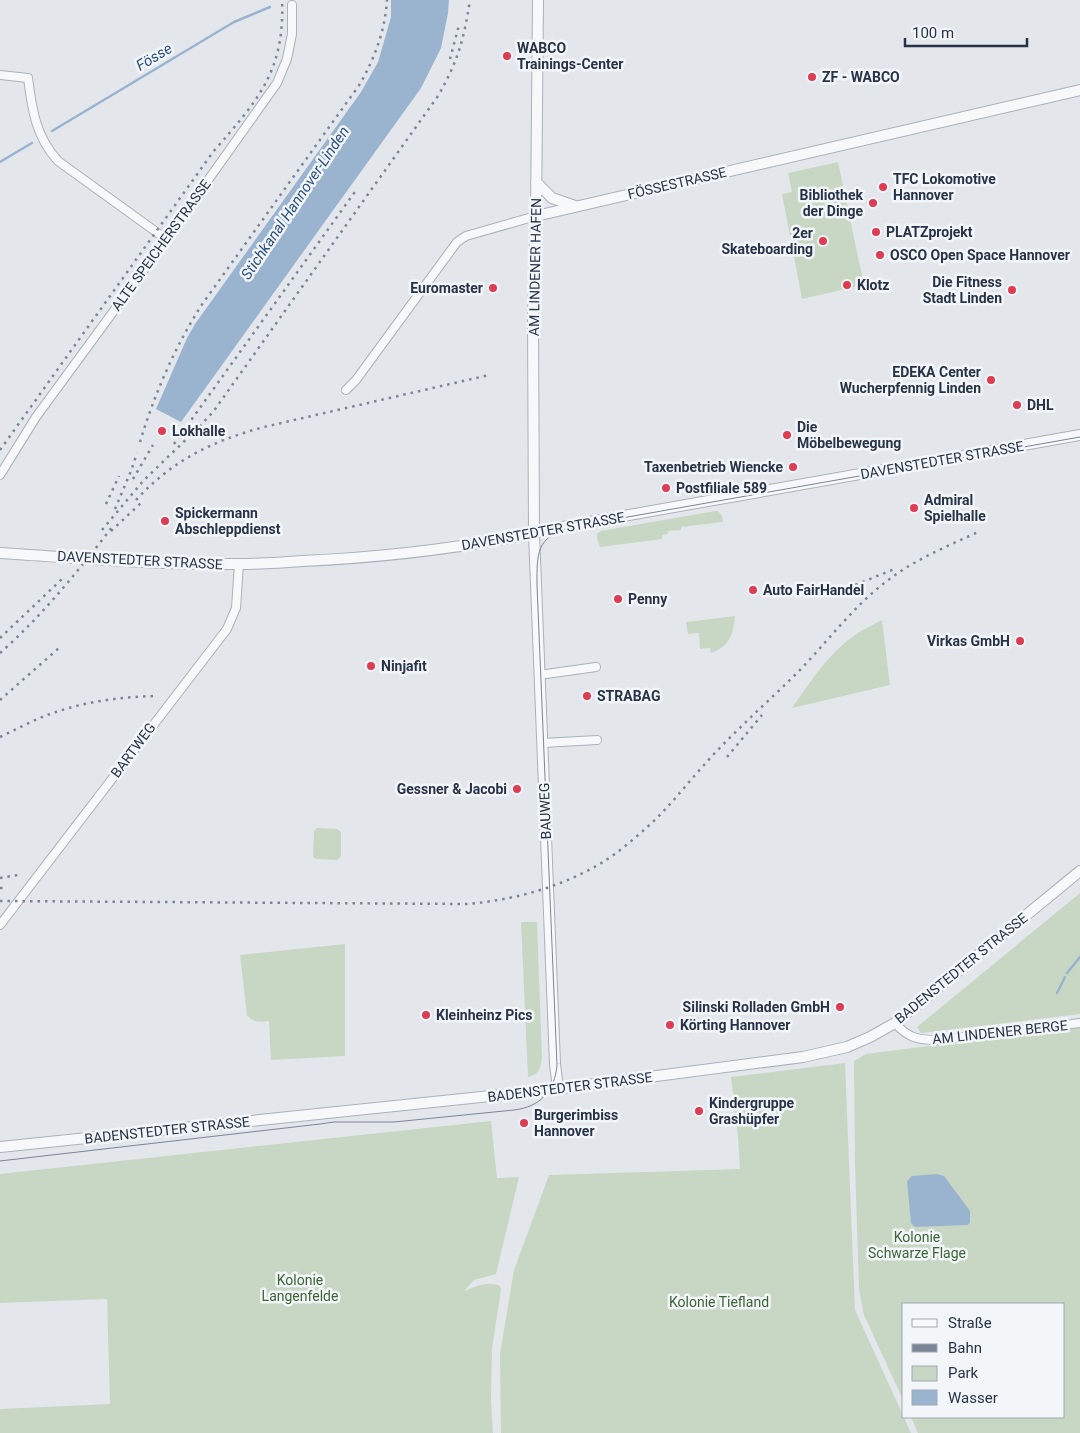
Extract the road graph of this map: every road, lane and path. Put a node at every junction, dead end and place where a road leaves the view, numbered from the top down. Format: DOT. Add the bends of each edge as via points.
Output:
graph roads {
  1 [pos="538,0"];
  2 [pos="292,5"];
  3 [pos="0,75"];
  4 [pos="1080,90"];
  5 [pos="536,182"];
  6 [pos="576,207"];
  7 [pos="536,216"];
  8 [pos="166,239"];
  9 [pos="346,390"];
  10 [pos="1080,435"];
  11 [pos="0,475"];
  12 [pos="534,534"];
  13 [pos="0,553"];
  14 [pos="240,564"];
  15 [pos="596,667"];
  16 [pos="539,675"];
  17 [pos="597,740"];
  18 [pos="543,743"];
  19 [pos="1080,871"];
  20 [pos="0,925"];
  21 [pos="1080,1022"];
  22 [pos="895,1023"];
  23 [pos="558,1089"];
  24 [pos="0,1147"];
  1 -- 5 [label="street, AM LINDENER HAFEN"];
  2 -- 8 [label="street, ALTE SPEICHERSTRASSE" via="292,34 287,59 277,83"];
  3 -- 8 [label="street" via="28,78 38,132 58,161"];
  4 -- 6 [label="street, FÖSSESTRASSE"];
  5 -- 6 [label="street" via="552,198"];
  5 -- 7 [label="street, AM LINDENER HAFEN"];
  6 -- 7 [label="street, FÖSSESTRASSE"];
  7 -- 9 [label="street, FÖSSESTRASSE" via="466,236 457,242"];
  7 -- 12 [label="street, AM LINDENER HAFEN"];
  8 -- 11 [label="street, ALTE SPEICHERSTRASSE" via="36,417"];
  10 -- 12 [label="street, DAVENSTEDTER STRASSE"];
  12 -- 14 [label="street, DAVENSTEDTER STRASSE" via="375,556"];
  12 -- 16 [label="street, BAUWEG"];
  13 -- 14 [label="street, DAVENSTEDTER STRASSE" via="140,563"];
  14 -- 20 [label="street, BARTWEG" via="236,608 226,629"];
  15 -- 16 [label="street"];
  16 -- 18 [label="street, BAUWEG"];
  17 -- 18 [label="street"];
  18 -- 23 [label="street, BAUWEG"];
  19 -- 22 [label="street, BADENSTEDTER STRASSE"];
  21 -- 22 [label="street, AM LINDENER BERGE" via="938,1040 922,1040 908,1035"];
  22 -- 23 [label="street, BADENSTEDTER STRASSE" via="846,1047 803,1057"];
  23 -- 24 [label="street, BADENSTEDTER STRASSE"];
}
